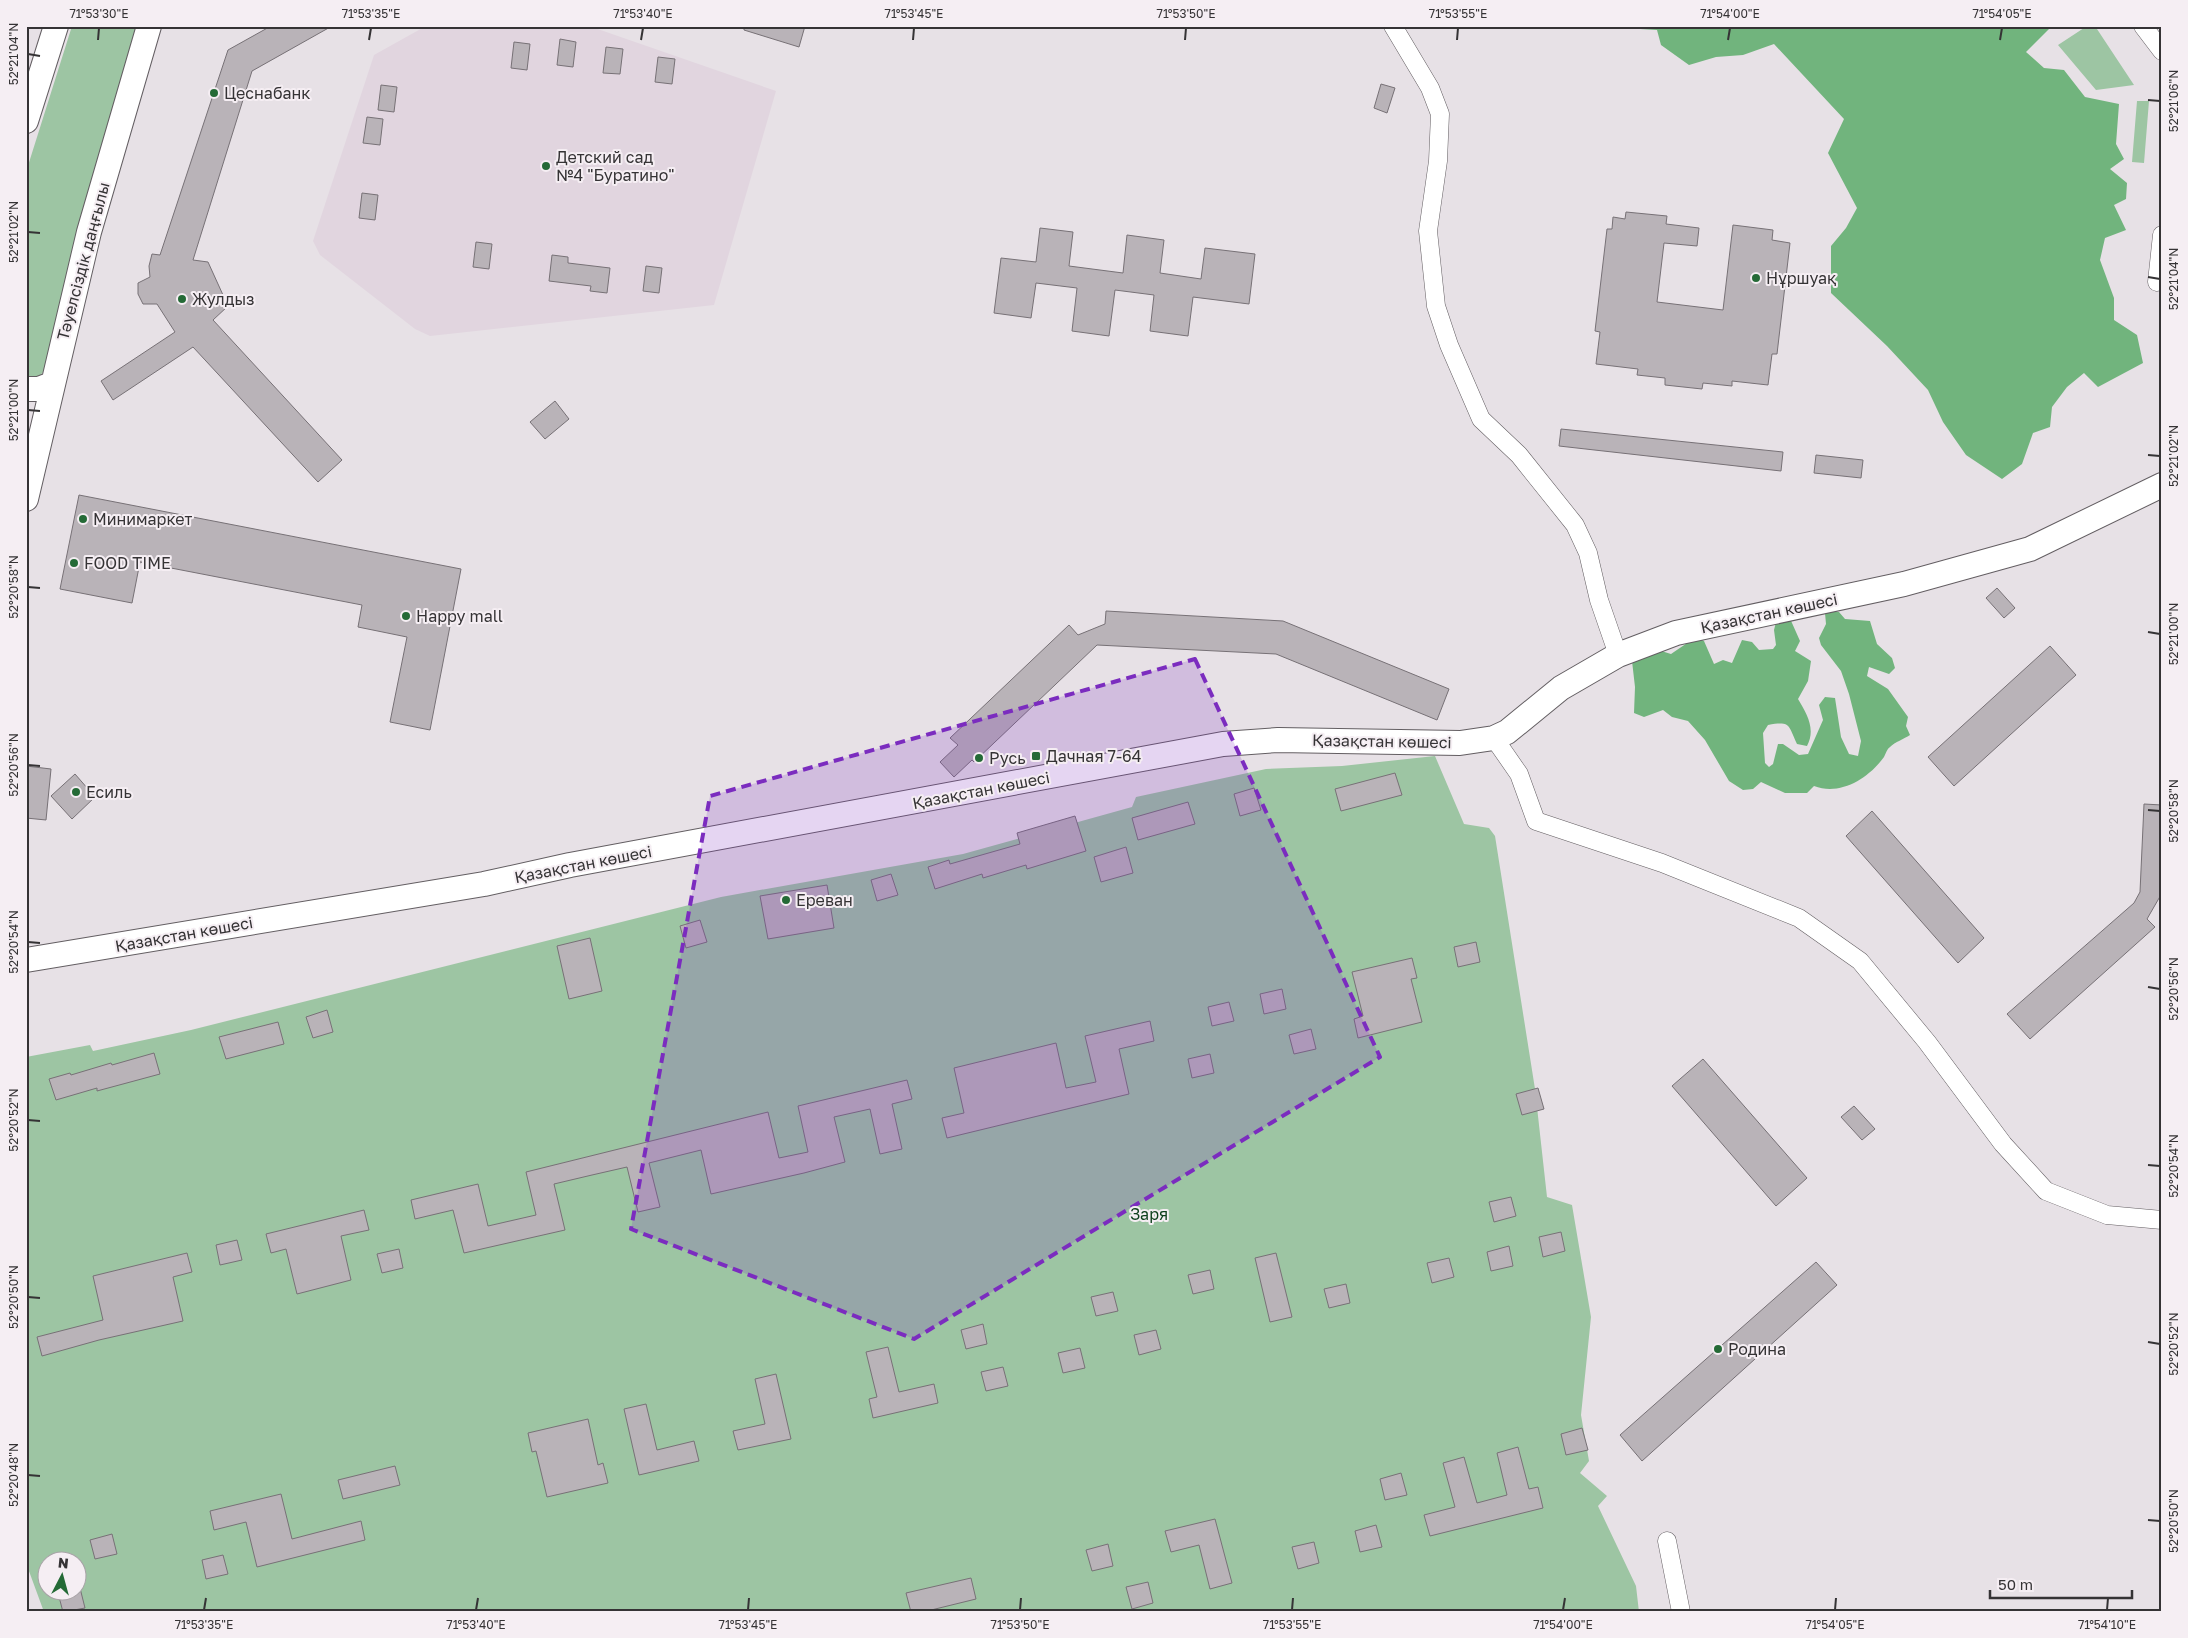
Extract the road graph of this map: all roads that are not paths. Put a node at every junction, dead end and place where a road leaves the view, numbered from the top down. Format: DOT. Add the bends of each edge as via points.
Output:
graph roads {
  1 [pos="56,26"];
  2 [pos="149,26"];
  3 [pos="1393,26"];
  4 [pos="2143,26"];
  5 [pos="2162,51"];
  6 [pos="26,120"];
  7 [pos="2162,235"];
  8 [pos="2157,282"];
  9 [pos="52,384"];
  10 [pos="26,389"];
  11 [pos="2162,486"];
  12 [pos="26,499"];
  13 [pos="1618,655"];
  14 [pos="1494,738"];
  15 [pos="26,960"];
  16 [pos="2162,1220"];
  17 [pos="1666,1541"];
  18 [pos="1681,1612"];
  1 -- 6 [label="street"];
  2 -- 9 [label="street, Тәуелсіздік даңғылы" via="89,232"];
  3 -- 13 [label="street" via="1430,88 1440,114 1438,161 1428,232 1436,306 1449,345 1481,419 1519,455 1575,525 1588,553 1599,600"];
  4 -- 5 [label="street"];
  7 -- 8 [label="street"];
  9 -- 10 [label="street"];
  9 -- 12 [label="street, Тәуелсіздік даңғылы"];
  11 -- 13 [label="street, Қазақстан көшесі" via="2030,549 1904,584 1676,633"];
  13 -- 14 [label="street, Қазақстан көшесі" via="1561,688"];
  14 -- 15 [label="street, Қазақстан көшесі" via="1460,743 1278,740 1223,744 570,865 484,884"];
  14 -- 16 [label="street" via="1519,774 1536,821 1662,863 1799,918 1860,961 1927,1042 2003,1144 2046,1191 2107,1215"];
  17 -- 18 [label="street"];
}
